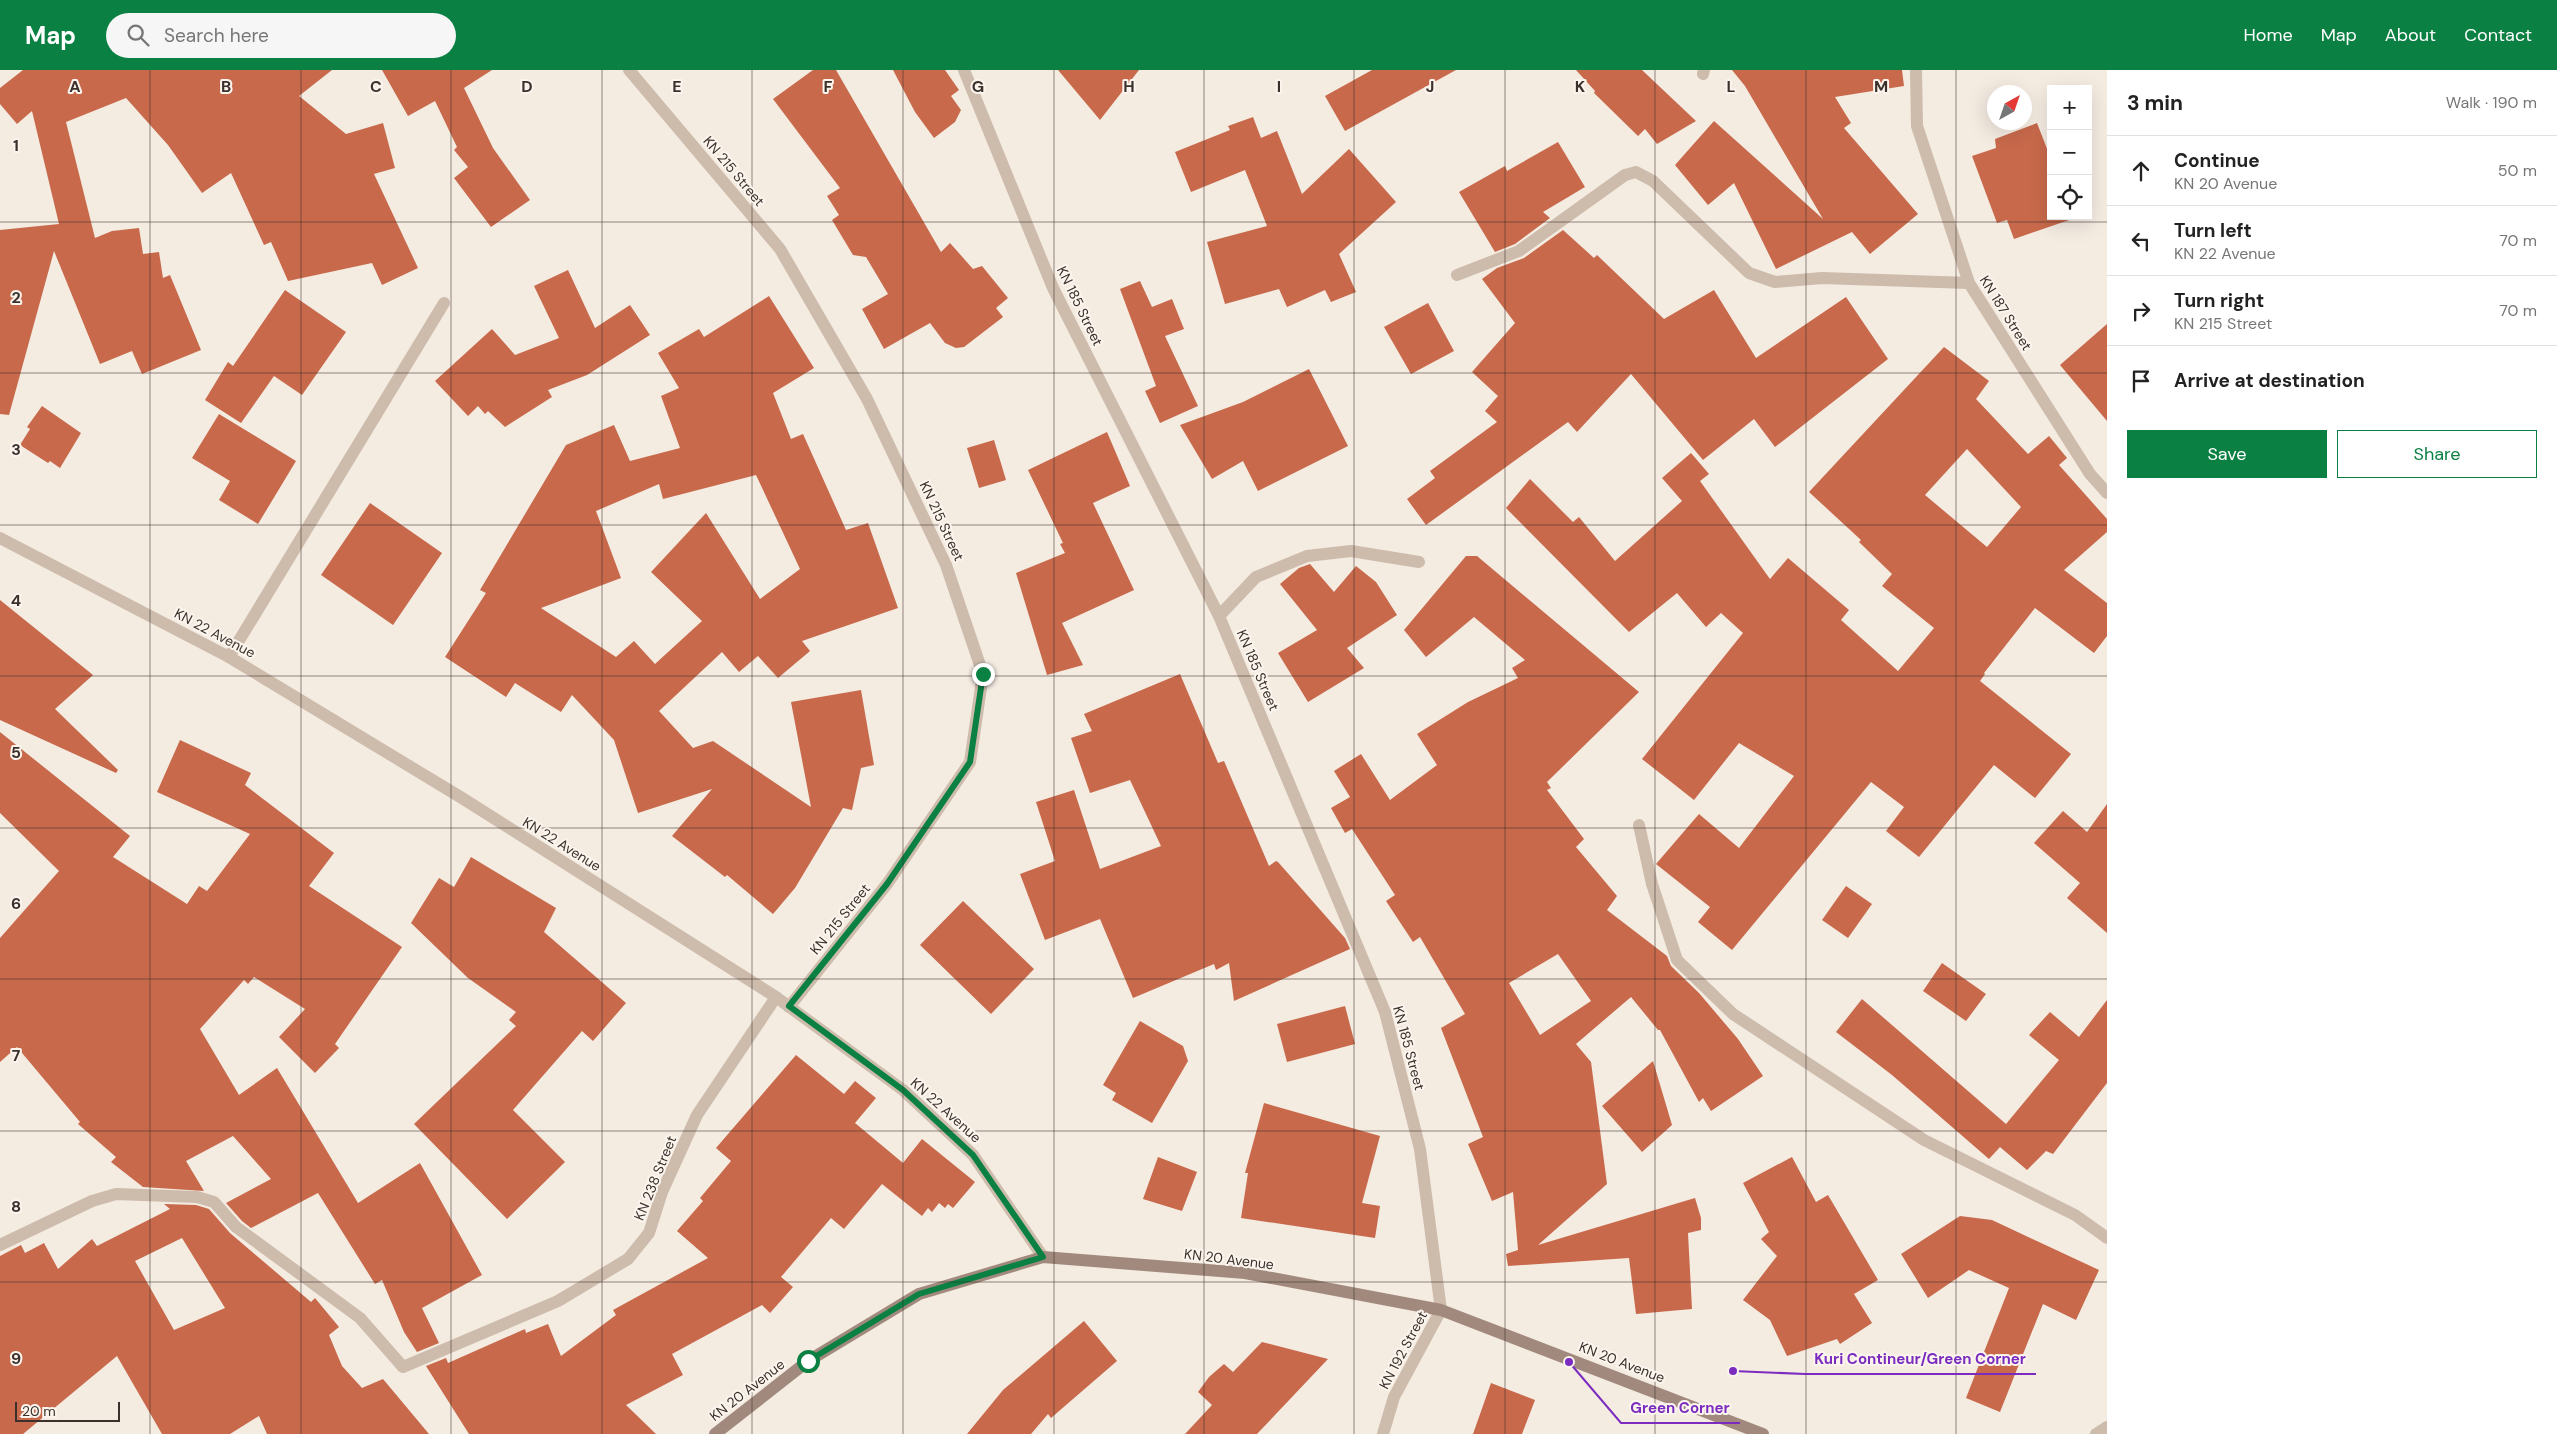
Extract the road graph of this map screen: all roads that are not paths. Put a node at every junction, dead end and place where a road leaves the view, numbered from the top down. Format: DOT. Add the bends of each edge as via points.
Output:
graph roads {
  1 [pos="629,70"];
  2 [pos="964,70"];
  3 [pos="1916,70"];
  4 [pos="1457,274"];
  5 [pos="1969,283"];
  6 [pos="444,302"];
  7 [pos="2107,493"];
  8 [pos="0,538"];
  9 [pos="1419,562"];
  10 [pos="1220,616"];
  11 [pos="229,657"];
  12 [pos="1639,825"];
  13 [pos="776,997"];
  14 [pos="789,1006"];
  15 [pos="2107,1238"];
  16 [pos="0,1245"];
  17 [pos="1043,1257"];
  18 [pos="1441,1310"];
  19 [pos="2107,1427"];
  20 [pos="714,1434"];
  21 [pos="1383,1434"];
  22 [pos="1763,1434"];
  23 [pos="2096,1434"];
  1 -- 14 [label="street, KN 215 Street" via="780,249 867,399 942,556 983,674 970,762 887,884"];
  2 -- 10 [label="street, KN 185 Street" via="1053,288"];
  3 -- 5 [label="street, KN 187 Street" via="1917,126"];
  4 -- 5 [label="street" via="1519,251 1625,175 1636,172 1653,181 1749,273 1775,282 1822,278"];
  5 -- 7 [label="street, KN 187 Street" via="2090,474"];
  6 -- 11 [label="street"];
  8 -- 11 [label="street, KN 22 Avenue"];
  9 -- 10 [label="street" via="1351,550 1307,556 1256,577"];
  10 -- 18 [label="street, KN 185 Street" via="1385,1012 1420,1149"];
  11 -- 13 [label="street, KN 22 Avenue" via="462,798"];
  12 -- 15 [label="street" via="1652,884 1677,960 1733,1014 1924,1140 2075,1215"];
  13 -- 14 [label="street, KN 22 Avenue"];
  13 -- 16 [label="street, KN 238 Street" via="697,1115 662,1192 649,1233 628,1259 558,1301 403,1366 360,1318 236,1227 214,1202 197,1198 116,1194 92,1201"];
  14 -- 17 [label="street, KN 22 Avenue" via="903,1090 973,1155"];
  17 -- 18 [label="main road, KN 20 Avenue" via="1245,1273"];
  17 -- 20 [label="main road, KN 20 Avenue" via="919,1294 808,1361"];
  18 -- 21 [label="street, KN 192 Street" via="1394,1397"];
  18 -- 22 [label="main road, KN 20 Avenue"];
  19 -- 23 [label="street"];
}
